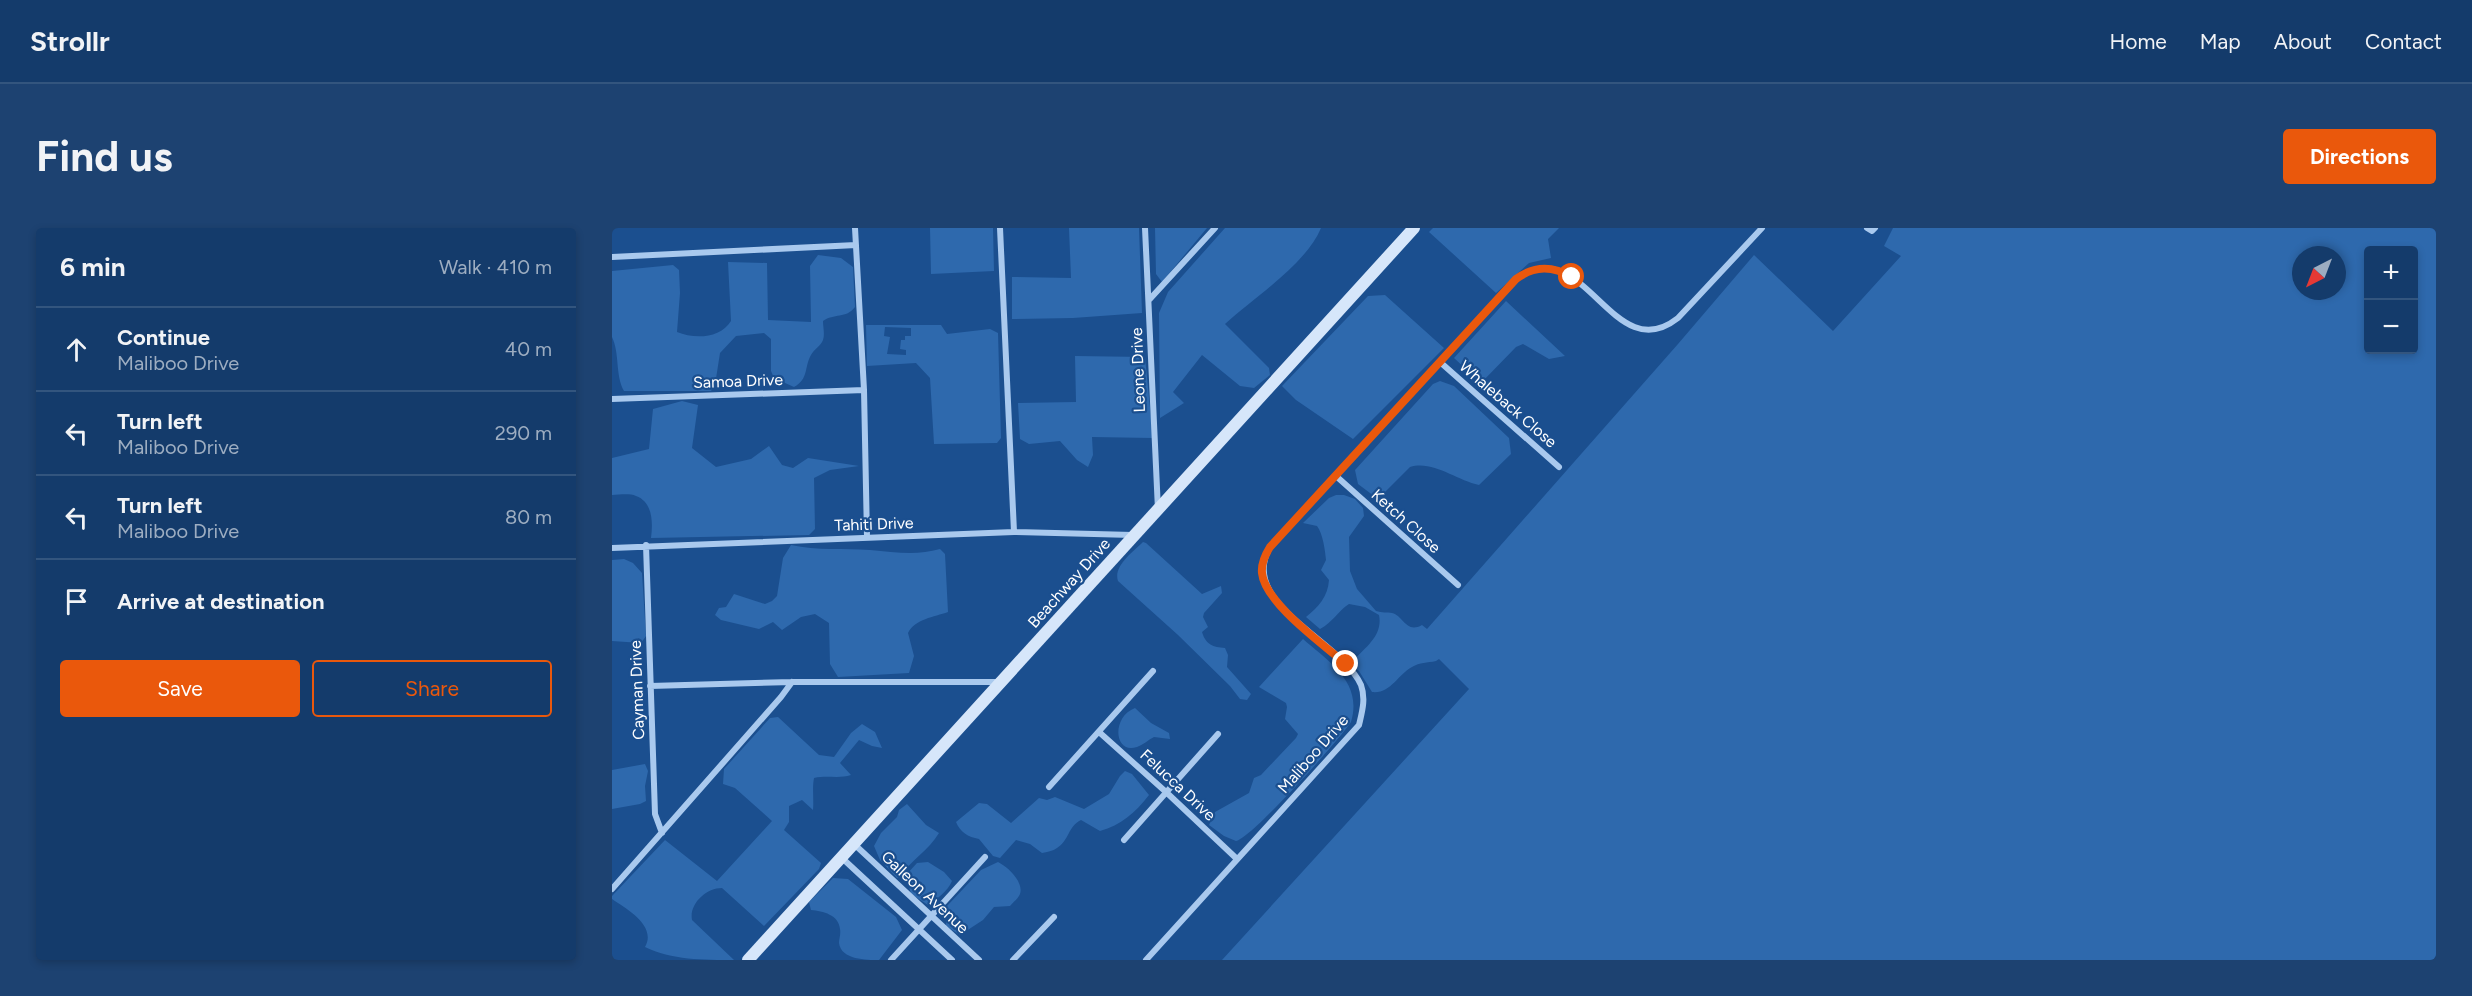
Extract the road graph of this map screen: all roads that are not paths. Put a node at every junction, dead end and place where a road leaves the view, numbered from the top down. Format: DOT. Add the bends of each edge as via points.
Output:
graph roads {
  1 [pos="855,228"];
  2 [pos="1000,228"];
  3 [pos="1145,228"];
  4 [pos="1215,228"];
  5 [pos="1414,228"];
  6 [pos="1762,228"];
  7 [pos="1866,228"];
  8 [pos="1875,228"];
  9 [pos="856,245"];
  10 [pos="612,257"];
  11 [pos="1149,300"];
  12 [pos="1440,362"];
  13 [pos="864,390"];
  14 [pos="612,399"];
  15 [pos="1559,467"];
  16 [pos="1336,476"];
  17 [pos="1158,510"];
  18 [pos="1014,532"];
  19 [pos="1136,535"];
  20 [pos="867,537"];
  21 [pos="646,545"];
  22 [pos="612,548"];
  23 [pos="1458,585"];
  24 [pos="1153,671"];
  25 [pos="792,682"];
  26 [pos="1002,682"];
  27 [pos="650,686"];
  28 [pos="1099,732"];
  29 [pos="1218,735"];
  30 [pos="1048,787"];
  31 [pos="1166,792"];
  32 [pos="662,832"];
  33 [pos="1124,840"];
  34 [pos="854,844"];
  35 [pos="985,857"];
  36 [pos="842,858"];
  37 [pos="1237,859"];
  38 [pos="612,889"];
  39 [pos="931,916"];
  40 [pos="1054,917"];
  41 [pos="919,930"];
  42 [pos="748,960"];
  43 [pos="891,960"];
  44 [pos="952,960"];
  45 [pos="979,960"];
  46 [pos="1013,960"];
  47 [pos="1146,960"];
  1 -- 9 [label="street"];
  2 -- 18 [label="street"];
  3 -- 11 [label="street, Leone Drive"];
  4 -- 11 [label="street"];
  5 -- 17 [label="street, Beachway Drive"];
  6 -- 12 [label="street, Maliboo Drive" via="1665,329 1639,330 1619,319 1567,273 1534,269 1516,279"];
  7 -- 8 [label="street"];
  9 -- 10 [label="street"];
  9 -- 13 [label="street"];
  11 -- 17 [label="street, Leone Drive"];
  12 -- 15 [label="street, Whaleback Close"];
  12 -- 16 [label="street, Maliboo Drive"];
  13 -- 14 [label="street, Samoa Drive"];
  13 -- 20 [label="street"];
  16 -- 23 [label="street, Ketch Close"];
  16 -- 37 [label="street, Maliboo Drive" via="1270,547 1262,572 1265,585 1280,605 1346,664 1361,685 1364,706 1359,725"];
  17 -- 19 [label="street, Beachway Drive"];
  18 -- 19 [label="street, Tahiti Drive"];
  18 -- 20 [label="street, Tahiti Drive"];
  19 -- 26 [label="street, Beachway Drive"];
  20 -- 21 [label="street, Tahiti Drive"];
  21 -- 22 [label="street, Tahiti Drive"];
  21 -- 27 [label="street, Cayman Drive"];
  24 -- 28 [label="street"];
  25 -- 26 [label="street"];
  25 -- 27 [label="street"];
  25 -- 32 [label="street"];
  26 -- 34 [label="street, Beachway Drive"];
  27 -- 32 [label="street, Cayman Drive" via="655,814"];
  28 -- 30 [label="street"];
  28 -- 31 [label="street, Felucca Drive"];
  29 -- 31 [label="street"];
  31 -- 33 [label="street"];
  31 -- 37 [label="street, Felucca Drive"];
  32 -- 38 [label="street"];
  34 -- 36 [label="street, Beachway Drive"];
  34 -- 39 [label="street, Galleon Avenue"];
  35 -- 39 [label="street"];
  36 -- 41 [label="street, Galleon Avenue"];
  36 -- 42 [label="street, Beachway Drive"];
  37 -- 47 [label="street, Maliboo Drive"];
  39 -- 41 [label="street"];
  39 -- 45 [label="street, Galleon Avenue"];
  40 -- 46 [label="street"];
  41 -- 43 [label="street"];
  41 -- 44 [label="street, Galleon Avenue"];
}
